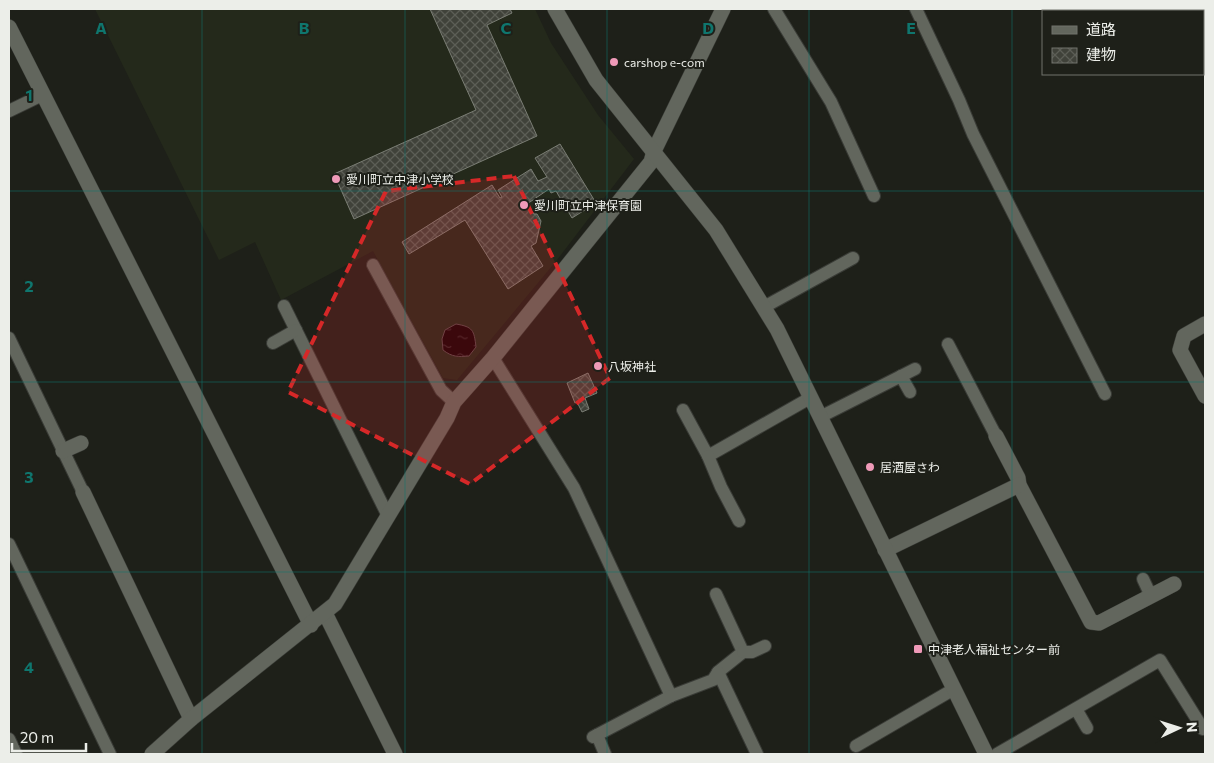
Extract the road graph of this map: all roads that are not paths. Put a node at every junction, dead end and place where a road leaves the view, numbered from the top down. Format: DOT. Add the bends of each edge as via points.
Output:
graph roads {
  1 [pos="555,9"];
  2 [pos="774,9"];
  3 [pos="916,9"];
  4 [pos="718,12"];
  5 [pos="9,26"];
  6 [pos="42,95"];
  7 [pos="9,111"];
  8 [pos="654,151"];
  9 [pos="874,196"];
  10 [pos="852,258"];
  11 [pos="373,266"];
  12 [pos="284,306"];
  13 [pos="764,307"];
  14 [pos="1205,324"];
  15 [pos="296,330"];
  16 [pos="9,338"];
  17 [pos="273,343"];
  18 [pos="948,344"];
  19 [pos="493,358"];
  20 [pos="915,368"];
  21 [pos="901,376"];
  22 [pos="910,392"];
  23 [pos="1105,394"];
  24 [pos="1205,396"];
  25 [pos="810,398"];
  26 [pos="454,402"];
  27 [pos="683,410"];
  28 [pos="820,417"];
  29 [pos="996,436"];
  30 [pos="81,443"];
  31 [pos="63,452"];
  32 [pos="708,456"];
  33 [pos="1019,485"];
  34 [pos="83,492"];
  35 [pos="388,516"];
  36 [pos="739,521"];
  37 [pos="9,544"];
  38 [pos="885,550"];
  39 [pos="1143,579"];
  40 [pos="1174,584"];
  41 [pos="716,594"];
  42 [pos="1151,596"];
  43 [pos="325,613"];
  44 [pos="311,624"];
  45 [pos="765,646"];
  46 [pos="743,652"];
  47 [pos="718,672"];
  48 [pos="954,689"];
  49 [pos="671,696"];
  50 [pos="1076,709"];
  51 [pos="192,719"];
  52 [pos="1087,728"];
  53 [pos="1204,730"];
  54 [pos="9,739"];
  55 [pos="856,746"];
  56 [pos="16,754"];
  57 [pos="110,754"];
  58 [pos="152,754"];
  59 [pos="395,754"];
  60 [pos="606,754"];
  61 [pos="757,754"];
  62 [pos="986,754"];
  63 [pos="997,754"];
  1 -- 8 [label="street" via="596,80"];
  2 -- 9 [label="lane" via="830,102"];
  3 -- 23 [label="lane" via="973,134"];
  4 -- 8 [label="street"];
  5 -- 6 [label="street"];
  6 -- 7 [label="lane"];
  6 -- 44 [label="street"];
  8 -- 13 [label="street" via="716,230"];
  8 -- 19 [label="street" via="651,162"];
  10 -- 13 [label="lane"];
  11 -- 26 [label="lane" via="441,390"];
  12 -- 15 [label="lane"];
  13 -- 25 [label="street"];
  14 -- 24 [label="street" via="1184,336 1180,350"];
  15 -- 17 [label="lane"];
  15 -- 35 [label="lane"];
  16 -- 31 [label="lane"];
  18 -- 29 [label="lane"];
  19 -- 26 [label="street"];
  19 -- 49 [label="lane" via="574,488"];
  20 -- 21 [label="lane"];
  21 -- 22 [label="lane"];
  21 -- 28 [label="lane"];
  25 -- 28 [label="street"];
  25 -- 32 [label="lane"];
  26 -- 35 [label="street"];
  27 -- 32 [label="lane"];
  28 -- 38 [label="street"];
  29 -- 33 [label="street"];
  30 -- 31 [label="street"];
  31 -- 34 [label="lane"];
  32 -- 36 [label="lane"];
  33 -- 38 [label="street"];
  33 -- 42 [label="street" via="1091,622 1100,623"];
  34 -- 51 [label="street"];
  35 -- 43 [label="street" via="335,604"];
  37 -- 57 [label="lane"];
  38 -- 48 [label="street"];
  39 -- 42 [label="lane"];
  40 -- 42 [label="street"];
  41 -- 46 [label="lane"];
  43 -- 44 [label="street"];
  43 -- 59 [label="street"];
  44 -- 51 [label="street"];
  45 -- 46 [label="lane"];
  46 -- 47 [label="lane"];
  47 -- 49 [label="lane" via="713,680"];
  47 -- 61 [label="lane"];
  48 -- 55 [label="lane"];
  48 -- 62 [label="street"];
  49 -- 60 [label="lane" via="595,736"];
  50 -- 52 [label="lane"];
  50 -- 53 [label="lane" via="1160,660"];
  50 -- 63 [label="lane"];
  51 -- 58 [label="street"];
  54 -- 56 [label="lane"];
}
